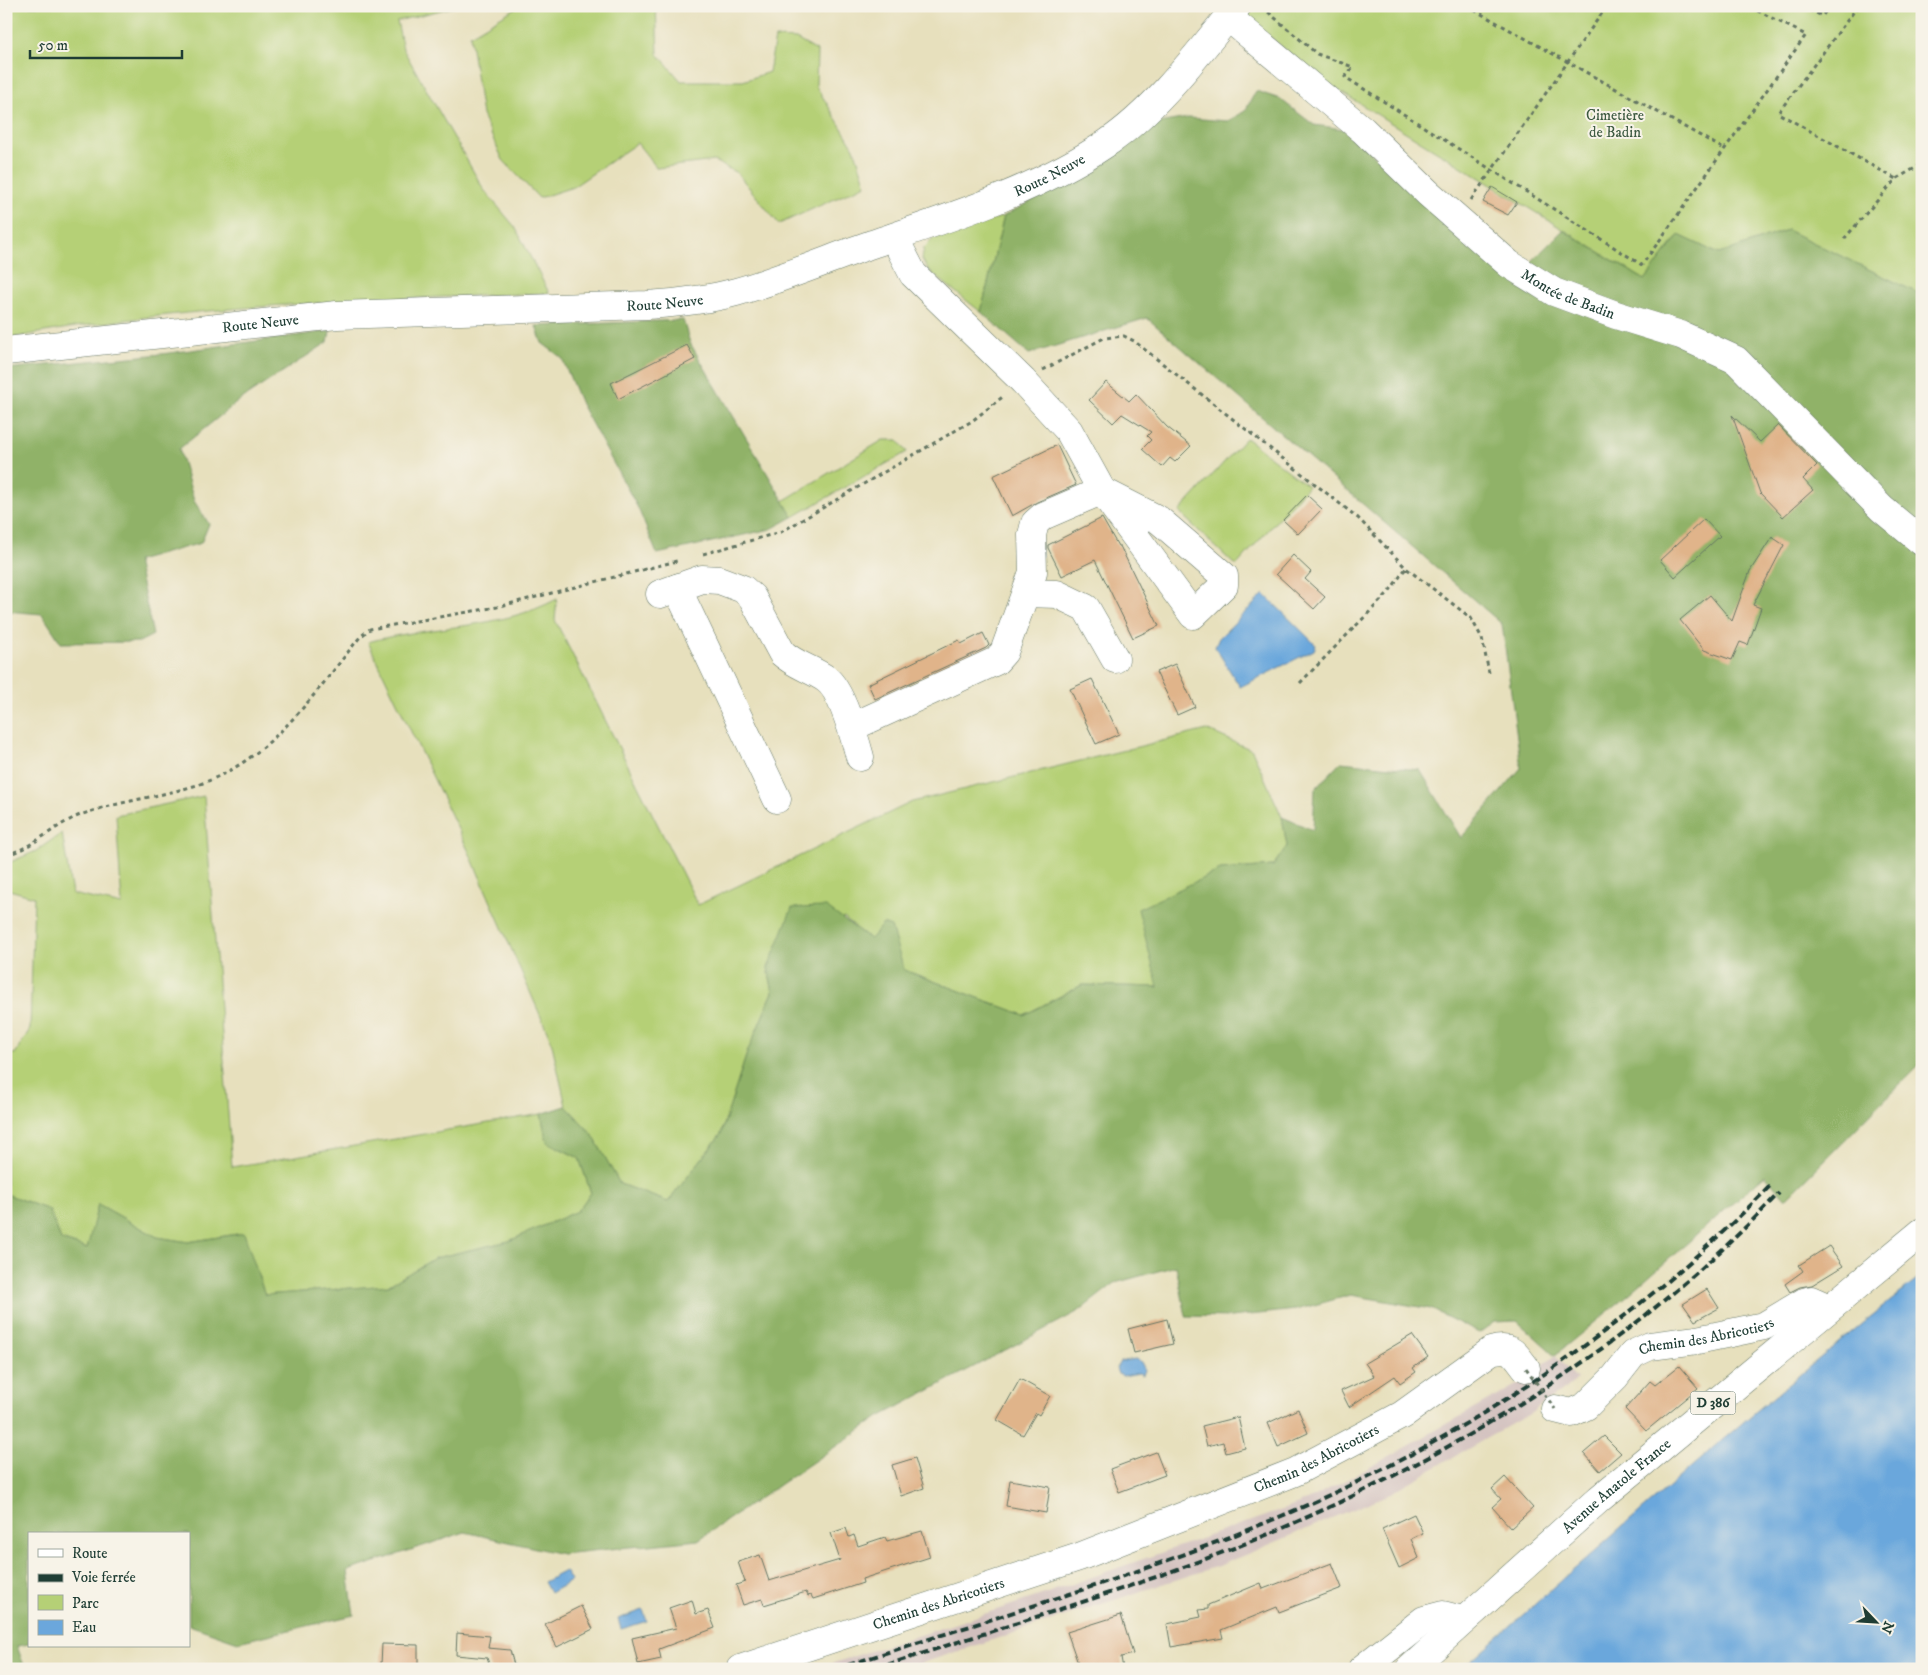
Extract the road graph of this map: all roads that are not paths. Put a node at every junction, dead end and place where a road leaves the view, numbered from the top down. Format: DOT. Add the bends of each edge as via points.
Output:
graph roads {
  1 [pos="1233,12"];
  2 [pos="894,236"];
  3 [pos="6,351"];
  4 [pos="1098,492"];
  5 [pos="1922,542"];
  6 [pos="1026,593"];
  7 [pos="1115,659"];
  8 [pos="852,727"];
  9 [pos="860,758"];
  10 [pos="777,799"];
  11 [pos="1922,1232"];
  12 [pos="1829,1308"];
  13 [pos="1526,1368"];
  14 [pos="1556,1409"];
  15 [pos="1463,1620"];
  16 [pos="740,1669"];
  17 [pos="1362,1669"];
  18 [pos="1410,1669"];
  1 -- 2 [label="street, Route Neuve" via="1159,96 1108,142 1023,188"];
  1 -- 5 [label="street, Montée de Badin" via="1509,264 1554,292 1681,334 1736,360 1882,509"];
  2 -- 3 [label="street, Route Neuve" via="737,292 686,302 337,315"];
  2 -- 4 [label="street" via="919,282 1024,381 1069,431"];
  4 -- 4 [label="street" via="1193,615 1224,585 1224,576 1160,520"];
  4 -- 6 [label="street" via="1043,516 1035,523 1032,572"];
  6 -- 7 [label="street" via="1057,594 1086,608"];
  6 -- 8 [label="street" via="1004,652 996,661"];
  8 -- 9 [label="street"];
  8 -- 10 [label="street" via="832,685 782,653 752,597 743,588 719,580 702,579 668,591"];
  11 -- 12 [label="street, D 386"];
  12 -- 14 [label="street, Chemin des Abricotiers" via="1811,1300 1764,1326 1650,1346 1633,1354 1586,1406 1571,1413"];
  12 -- 15 [label="street, Avenue Anatole France / D 386" via="1599,1499"];
  13 -- 16 [label="street, Chemin des Abricotiers" via="1512,1350 1503,1347 1491,1351 1402,1415 1296,1472 1079,1557"];
  15 -- 17 [label="street" via="1443,1615 1424,1620"];
  15 -- 18 [label="street, Avenue Anatole France / D 386"];
}
